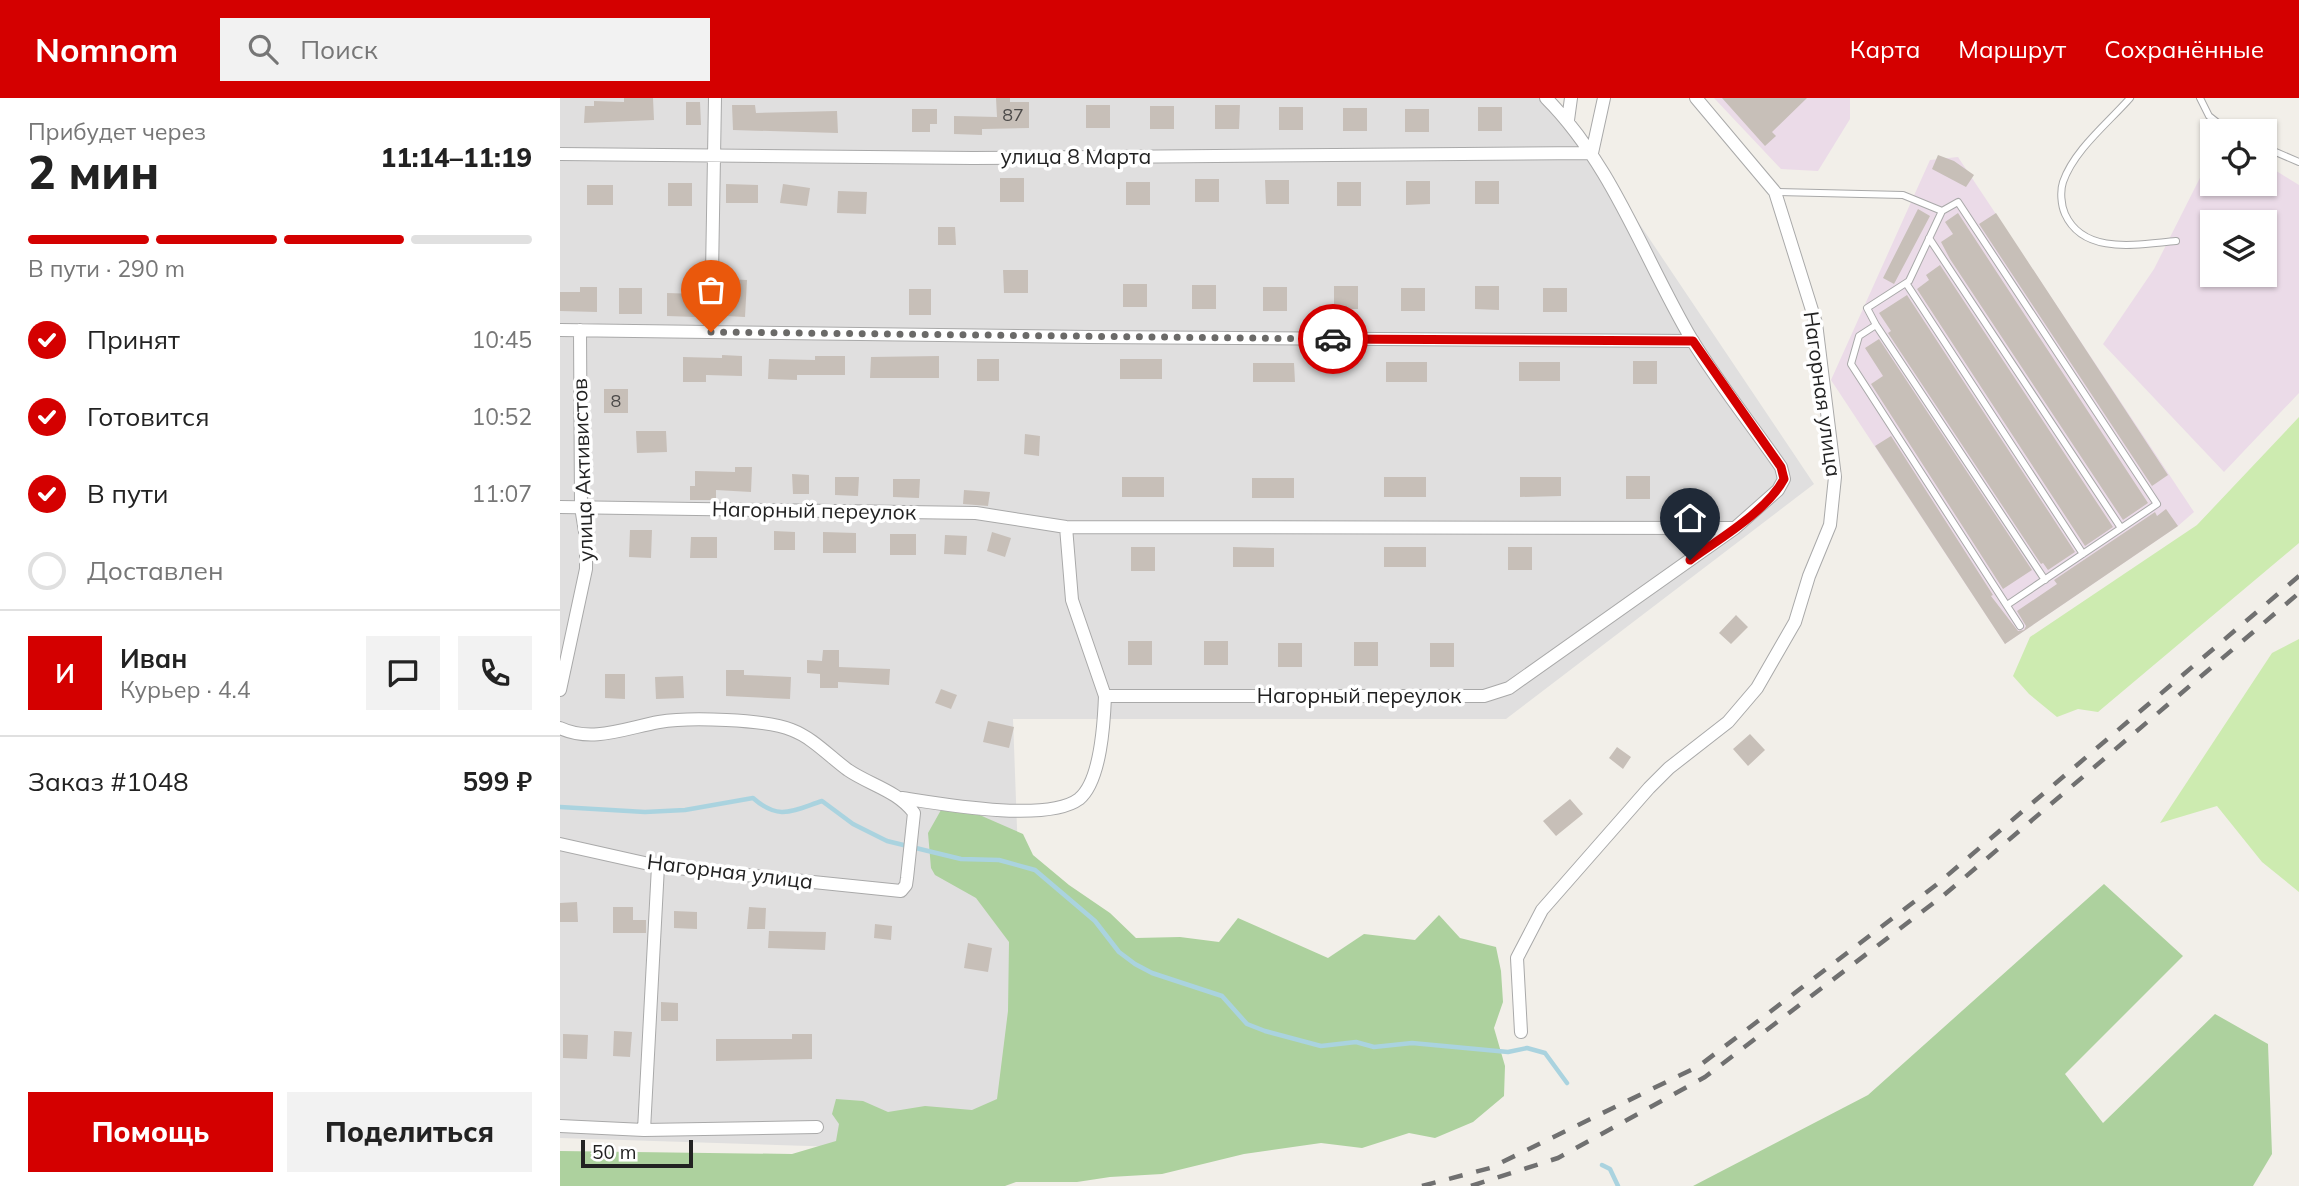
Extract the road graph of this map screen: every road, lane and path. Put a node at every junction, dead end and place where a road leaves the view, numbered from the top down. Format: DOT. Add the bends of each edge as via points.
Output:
graph roads {
  1 [pos="715,98"];
  2 [pos="1546,98"];
  3 [pos="1571,98"];
  4 [pos="1604,98"];
  5 [pos="1696,98"];
  6 [pos="2130,98"];
  7 [pos="2200,98"];
  8 [pos="2213,119"];
  9 [pos="1568,120"];
  10 [pos="1592,153"];
  11 [pos="2277,153"];
  12 [pos="560,155"];
  13 [pos="715,157"];
  14 [pos="2299,162"];
  15 [pos="1775,192"];
  16 [pos="1941,211"];
  17 [pos="1929,237"];
  18 [pos="2176,241"];
  19 [pos="1906,283"];
  20 [pos="1876,326"];
  21 [pos="560,330"];
  22 [pos="580,330"];
  23 [pos="711,332"];
  24 [pos="1693,341"];
  25 [pos="560,507"];
  26 [pos="581,507"];
  27 [pos="1066,527"];
  28 [pos="1735,528"];
  29 [pos="2121,528"];
  30 [pos="2083,554"];
  31 [pos="2045,580"];
  32 [pos="2007,605"];
  33 [pos="2020,626"];
  34 [pos="560,691"];
  35 [pos="1105,696"];
  36 [pos="560,728"];
  37 [pos="902,798"];
  38 [pos="560,845"];
  39 [pos="658,866"];
  40 [pos="1521,1032"];
  41 [pos="560,1126"];
  42 [pos="817,1127"];
  43 [pos="644,1130"];
  1 -- 13 [label="street"];
  2 -- 9 [label="street"];
  3 -- 9 [label="street"];
  4 -- 10 [label="street"];
  5 -- 15 [label="street, Нагорная улица"];
  6 -- 18 [label="lane" via="2076,159 2062,184 2062,206 2070,225 2091,240 2121,246"];
  7 -- 8 [label="lane"];
  9 -- 10 [label="street"];
  10 -- 13 [label="street, улица 8 Марта"];
  10 -- 24 [label="street"];
  11 -- 14 [label="lane"];
  12 -- 13 [label="street, улица 8 Марта"];
  13 -- 23 [label="street"];
  15 -- 16 [label="lane" via="1903,195"];
  15 -- 40 [label="street, Нагорная улица" via="1816,323 1835,477 1830,525 1795,622 1757,688 1728,722 1649,788 1542,910 1517,958"];
  16 -- 17 [label="lane"];
  16 -- 29 [label="lane" via="1958,202 2157,504"];
  17 -- 19 [label="lane"];
  17 -- 29 [label="lane"];
  19 -- 20 [label="lane" via="1867,308"];
  19 -- 30 [label="lane"];
  20 -- 31 [label="lane"];
  20 -- 32 [label="lane" via="1859,336 1851,364"];
  21 -- 22 [label="street"];
  22 -- 23 [label="street"];
  22 -- 26 [label="street, улица Активистов"];
  23 -- 24 [label="street"];
  24 -- 28 [label="street, Нагорный переулок" via="1781,467 1784,479 1778,490"];
  25 -- 26 [label="street, Нагорный переулок"];
  26 -- 27 [label="street, Нагорный переулок" via="976,513"];
  26 -- 34 [label="street, улица Активистов" via="586,569"];
  27 -- 28 [label="street, Нагорный переулок"];
  27 -- 35 [label="street" via="1073,600"];
  28 -- 35 [label="street, Нагорный переулок" via="1496,694"];
  29 -- 30 [label="lane"];
  30 -- 31 [label="lane"];
  31 -- 32 [label="lane"];
  32 -- 33 [label="lane"];
  35 -- 37 [label="street" via="1104,730 1094,775 1079,799 1042,811"];
  36 -- 37 [label="street" via="587,734 678,720 774,725 804,736 850,772"];
  37 -- 39 [label="street, Нагорная улица" via="914,813 906,885 901,891"];
  38 -- 39 [label="street, Нагорная улица"];
  39 -- 43 [label="street"];
  41 -- 43 [label="street"];
  42 -- 43 [label="street"];
}
